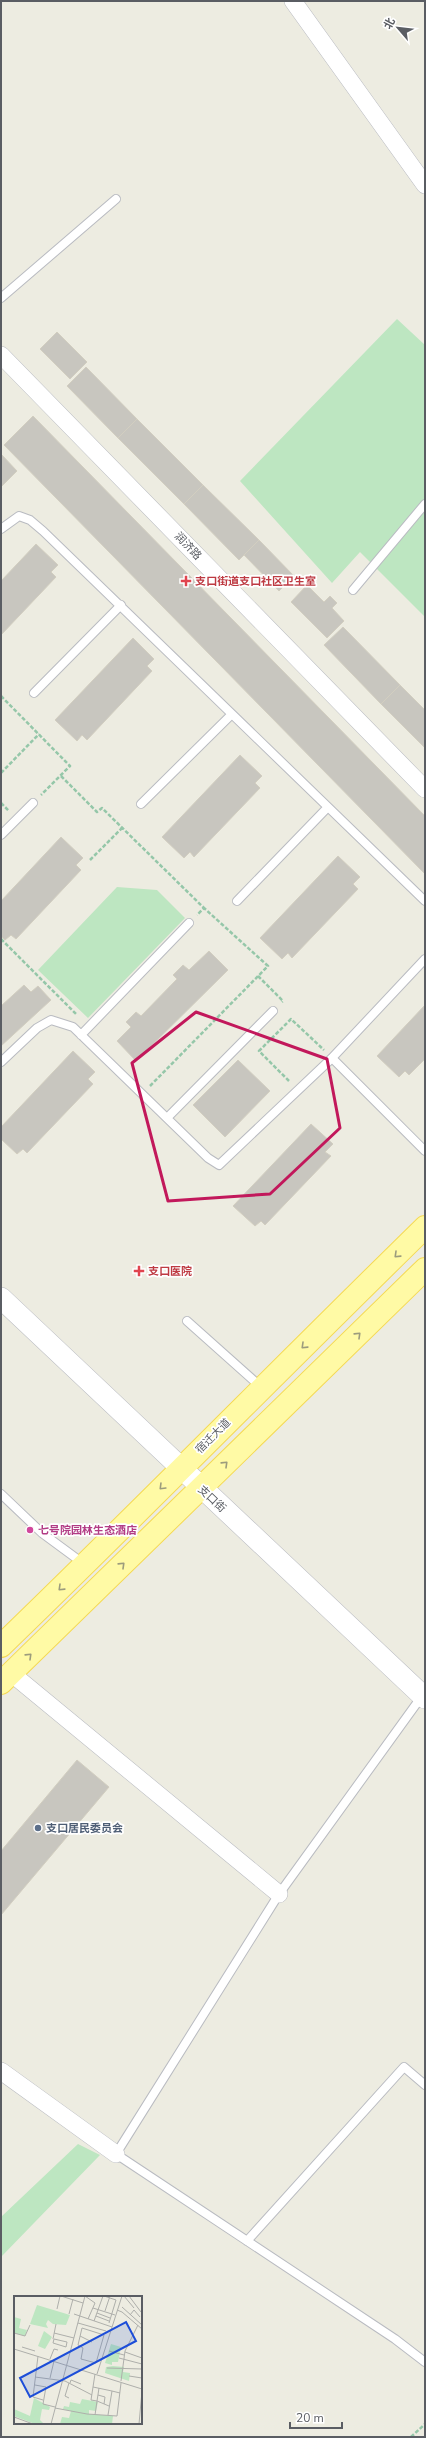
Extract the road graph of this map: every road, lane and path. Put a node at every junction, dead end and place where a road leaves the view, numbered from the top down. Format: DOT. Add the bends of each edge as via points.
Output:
graph roads {
  1 [pos="293,1"];
  2 [pos="425,185"];
  3 [pos="116,199"];
  4 [pos="1,298"];
  5 [pos="1,355"];
  6 [pos="425,504"];
  7 [pos="1,529"];
  8 [pos="353,590"];
  9 [pos="121,605"];
  10 [pos="34,693"];
  11 [pos="1,696"];
  12 [pos="232,714"];
  13 [pos="39,734"];
  14 [pos="1,773"];
  15 [pos="61,776"];
  16 [pos="425,789"];
  17 [pos="33,803"];
  18 [pos="141,804"];
  19 [pos="328,807"];
  20 [pos="122,828"];
  21 [pos="1,835"];
  22 [pos="90,860"];
  23 [pos="237,901"];
  24 [pos="425,901"];
  25 [pos="204,908"];
  26 [pos="189,923"];
  27 [pos="1,939"];
  28 [pos="425,959"];
  29 [pos="258,976"];
  30 [pos="273,1011"];
  31 [pos="89,1027"];
  32 [pos="82,1035"];
  33 [pos="332,1058"];
  34 [pos="1,1062"];
  35 [pos="298,1090"];
  36 [pos="142,1094"];
  37 [pos="167,1118"];
  38 [pos="425,1151"];
  39 [pos="425,1227"];
  40 [pos="425,1269"];
  41 [pos="1,1298"];
  42 [pos="187,1321"];
  43 [pos="262,1387"];
  44 [pos="180,1469"];
  45 [pos="201,1488"];
  46 [pos="2,1498"];
  47 [pos="85,1565"];
  48 [pos="1,1646"];
  49 [pos="6,1678"];
  50 [pos="424,1696"];
  51 [pos="279,1894"];
  52 [pos="1,2071"];
  53 [pos="425,2085"];
  54 [pos="116,2154"];
  55 [pos="247,2241"];
  56 [pos="425,2362"];
  57 [pos="425,2424"];
  58 [pos="412,2437"];
  1 -- 2 [label="street"];
  3 -- 4 [label="lane"];
  5 -- 16 [label="street, 润济路"];
  6 -- 8 [label="lane"];
  7 -- 9 [label="lane" via="19,516 30,520"];
  9 -- 10 [label="lane"];
  9 -- 12 [label="lane"];
  11 -- 13 [label="path"];
  12 -- 18 [label="lane"];
  12 -- 19 [label="lane"];
  13 -- 14 [label="path"];
  13 -- 15 [label="path" via="70,766"];
  15 -- 17 [label="path"];
  15 -- 20 [label="path" via="97,812 102,808"];
  17 -- 21 [label="lane"];
  19 -- 23 [label="lane"];
  19 -- 24 [label="lane"];
  20 -- 22 [label="path"];
  20 -- 25 [label="path"];
  25 -- 26 [label="path"];
  25 -- 29 [label="path" via="268,966"];
  26 -- 31 [label="lane"];
  27 -- 31 [label="path"];
  28 -- 33 [label="lane"];
  29 -- 30 [label="path" via="283,1000"];
  29 -- 36 [label="path"];
  30 -- 37 [label="lane"];
  31 -- 32 [label="lane"];
  32 -- 34 [label="lane" via="73,1027 51,1020 37,1028"];
  32 -- 36 [label="lane"];
  33 -- 35 [label="lane"];
  33 -- 35 [label="path" via="291,1019 259,1051"];
  33 -- 38 [label="lane"];
  35 -- 37 [label="lane" via="219,1165 208,1158"];
  36 -- 37 [label="lane"];
  39 -- 43 [label="main road, 宿迁大道, one-way"];
  45 -- 40 [label="main road, one-way"];
  41 -- 44 [label="street, 支口街"];
  42 -- 43 [label="lane"];
  43 -- 44 [label="main road, 宿迁大道"];
  44 -- 45 [label="street, 支口街"];
  44 -- 47 [label="main road, 宿迁大道, one-way"];
  49 -- 45 [label="main road, one-way"];
  45 -- 50 [label="street, 支口街"];
  46 -- 47 [label="lane" via="42,1534"];
  47 -- 48 [label="main road, 宿迁大道, one-way"];
  49 -- 51 [label="street"];
  50 -- 51 [label="lane"];
  51 -- 54 [label="lane"];
  52 -- 54 [label="street"];
  53 -- 55 [label="lane" via="404,2067"];
  54 -- 55 [label="lane"];
  55 -- 56 [label="lane"];
  57 -- 58 [label="path"];
}
